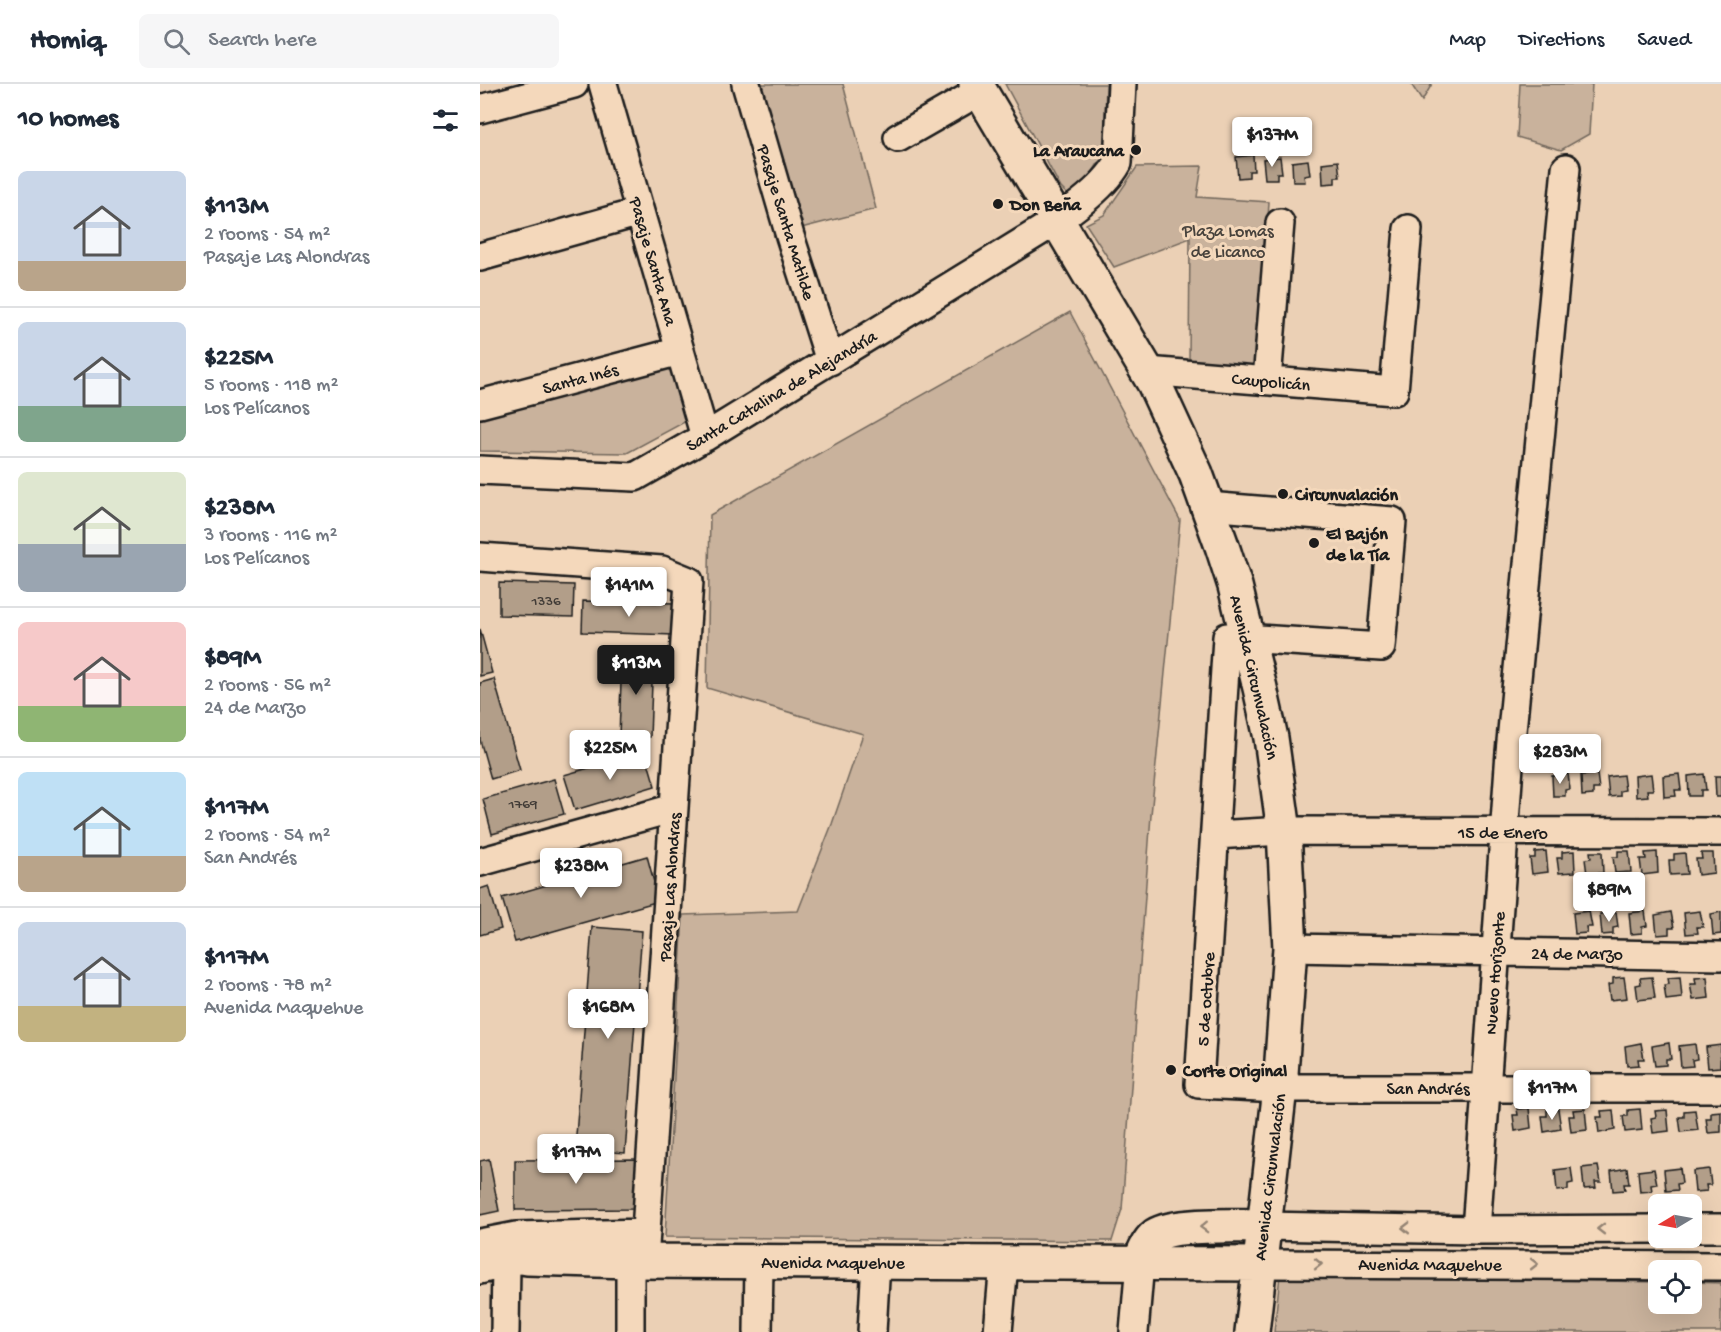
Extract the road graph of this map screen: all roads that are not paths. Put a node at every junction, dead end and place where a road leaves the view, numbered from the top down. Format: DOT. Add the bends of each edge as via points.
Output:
graph roads {
  1 [pos="574,84"];
  2 [pos="603,84"];
  3 [pos="746,84"];
  4 [pos="1122,84"];
  5 [pos="978,87"];
  6 [pos="480,109"];
  7 [pos="898,138"];
  8 [pos="1566,168"];
  9 [pos="640,212"];
  10 [pos="1058,220"];
  11 [pos="1280,223"];
  12 [pos="1408,229"];
  13 [pos="480,257"];
  14 [pos="680,351"];
  15 [pos="830,361"];
  16 [pos="1147,371"];
  17 [pos="1267,380"];
  18 [pos="480,404"];
  19 [pos="705,437"];
  20 [pos="480,470"];
  21 [pos="1207,506"];
  22 [pos="480,557"];
  23 [pos="1237,637"];
  24 [pos="675,807"];
  25 [pos="1284,831"];
  26 [pos="1504,832"];
  27 [pos="1721,832"];
  28 [pos="1215,835"];
  29 [pos="481,859"];
  30 [pos="1290,948"];
  31 [pos="1496,953"];
  32 [pos="1721,956"];
  33 [pos="1280,1088"];
  34 [pos="1486,1088"];
  35 [pos="1721,1088"];
  36 [pos="1262,1226"];
  37 [pos="1648,1229"];
  38 [pos="1476,1230"];
  39 [pos="640,1252"];
  40 [pos="497,1256"];
  41 [pos="759,1262"];
  42 [pos="876,1262"];
  43 [pos="1004,1263"];
  44 [pos="1140,1263"];
  45 [pos="1259,1264"];
  46 [pos="1721,1266"];
  47 [pos="505,1332"];
  48 [pos="630,1332"];
  49 [pos="758,1332"];
  50 [pos="872,1332"];
  51 [pos="998,1332"];
  52 [pos="1134,1332"];
  53 [pos="1251,1332"];
  1 -- 6 [label="street"];
  2 -- 9 [label="street, Pasaje Santa Ana"];
  3 -- 15 [label="street, Pasaje Santa Matilde"];
  4 -- 10 [label="street, Santa Catalina de Alejandría" via="1118,163 1113,172"];
  5 -- 7 [label="street"];
  5 -- 10 [label="main road, Avenida Circunvalación"];
  8 -- 26 [label="street, Nuevo Horizonte"];
  9 -- 13 [label="street"];
  9 -- 14 [label="street, Pasaje Santa Ana"];
  10 -- 15 [label="street, Santa Catalina de Alejandría"];
  10 -- 16 [label="main road, Avenida Circunvalación"];
  11 -- 17 [label="street"];
  12 -- 17 [label="street, Caupolicán" via="1394,391"];
  14 -- 18 [label="street, Santa Inés"];
  14 -- 19 [label="street, Pasaje Santa Ana"];
  15 -- 19 [label="street, Santa Catalina de Alejandría"];
  16 -- 17 [label="street, Caupolicán"];
  16 -- 21 [label="main road, Avenida Circunvalación"];
  19 -- 20 [label="street, Santa Catalina de Alejandría" via="635,477"];
  21 -- 23 [label="main road, Avenida Circunvalación" via="1235,586"];
  21 -- 23 [label="street" via="1392,521 1382,647"];
  22 -- 24 [label="street, Pasaje Las Alondras" via="662,570 689,581"];
  23 -- 25 [label="main road, Avenida Circunvalación" via="1271,738"];
  23 -- 28 [label="street, 5 de octubre"];
  24 -- 29 [label="street"];
  24 -- 39 [label="street, Pasaje Las Alondras"];
  25 -- 26 [label="street, 15 de Enero"];
  25 -- 28 [label="street"];
  25 -- 30 [label="main road, Avenida Circunvalación"];
  26 -- 27 [label="street, 15 de Enero"];
  26 -- 31 [label="street, Nuevo Horizonte"];
  28 -- 33 [label="street, 5 de octubre" via="1199,1084"];
  30 -- 31 [label="street, 24 de Marzo"];
  30 -- 33 [label="main road, Avenida Circunvalación"];
  31 -- 32 [label="street, 24 de Marzo"];
  31 -- 34 [label="street, Nuevo Horizonte"];
  33 -- 34 [label="street, San Andrés"];
  33 -- 36 [label="main road, Avenida Circunvalación"];
  34 -- 35 [label="street, San Andrés"];
  34 -- 38 [label="street, Nuevo Horizonte"];
  38 -- 36 [label="street, Avenida Maquehue, one-way"];
  36 -- 44 [label="main road, Avenida Maquehue, one-way" via="1180,1228 1165,1232 1146,1246"];
  36 -- 45 [label="main road, Avenida Circunvalación"];
  37 -- 38 [label="street, Avenida Maquehue, one-way"];
  39 -- 40 [label="main road, Avenida Maquehue"];
  39 -- 40 [label="street, Avenida Maquehue" via="516,1236"];
  39 -- 41 [label="main road, Avenida Maquehue"];
  39 -- 48 [label="street, Pasaje Las Alondras"];
  40 -- 47 [label="street"];
  41 -- 42 [label="main road, Avenida Maquehue"];
  41 -- 49 [label="street"];
  42 -- 43 [label="main road, Avenida Maquehue"];
  42 -- 50 [label="street"];
  43 -- 44 [label="main road, Avenida Maquehue"];
  43 -- 51 [label="street"];
  44 -- 45 [label="main road, Avenida Maquehue"];
  44 -- 52 [label="street"];
  45 -- 46 [label="street, Avenida Maquehue, one-way"];
  45 -- 53 [label="main road, Avenida Circunvalación"];
}
